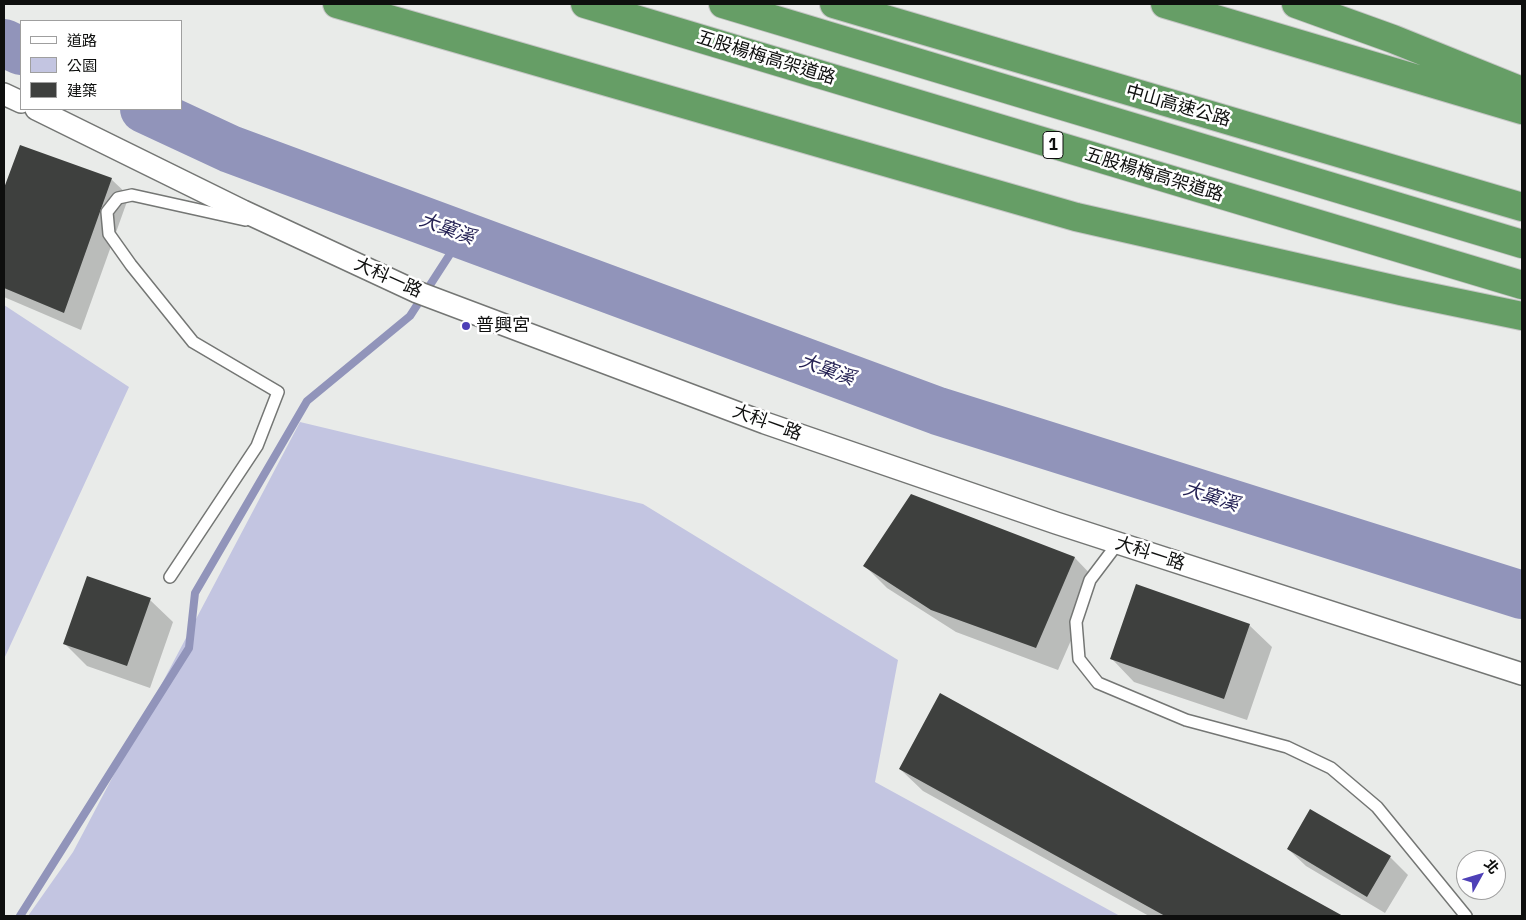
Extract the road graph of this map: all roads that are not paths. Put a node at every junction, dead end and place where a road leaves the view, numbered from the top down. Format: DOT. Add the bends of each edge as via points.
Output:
graph roads {
  1 [pos="338,4"];
  2 [pos="584,4"];
  3 [pos="723,4"];
  4 [pos="834,4"];
  5 [pos="1165,4"];
  6 [pos="1296,4"];
  7 [pos="1522,91"];
  8 [pos="4,94"];
  9 [pos="20,102"];
  10 [pos="38,110"];
  11 [pos="1522,110"];
  12 [pos="1522,207"];
  13 [pos="277,227"];
  14 [pos="1522,244"];
  15 [pos="1522,285"];
  16 [pos="1522,316"];
  17 [pos="1118,543"];
  18 [pos="170,577"];
  19 [pos="1522,674"];
  20 [pos="1466,916"];
  1 -- 16 [label="highway" via="1076,217"];
  2 -- 15 [label="highway, 五股楊梅高架道路 / 1"];
  3 -- 14 [label="highway"];
  4 -- 12 [label="highway, 中山高速公路"];
  5 -- 11 [label="highway"];
  6 -- 7 [label="highway" via="1394,39"];
  8 -- 9 [label="street"];
  10 -- 13 [label="street, 大科一路"];
  13 -- 17 [label="street, 大科一路" via="435,299 765,423"];
  13 -- 18 [label="lane" via="132,195 118,198 107,212 109,234 193,342 278,392 257,446"];
  17 -- 19 [label="street, 大科一路"];
  17 -- 20 [label="lane" via="1090,580 1076,622 1079,659 1098,683 1186,720 1287,747 1331,768 1377,807"];
}
